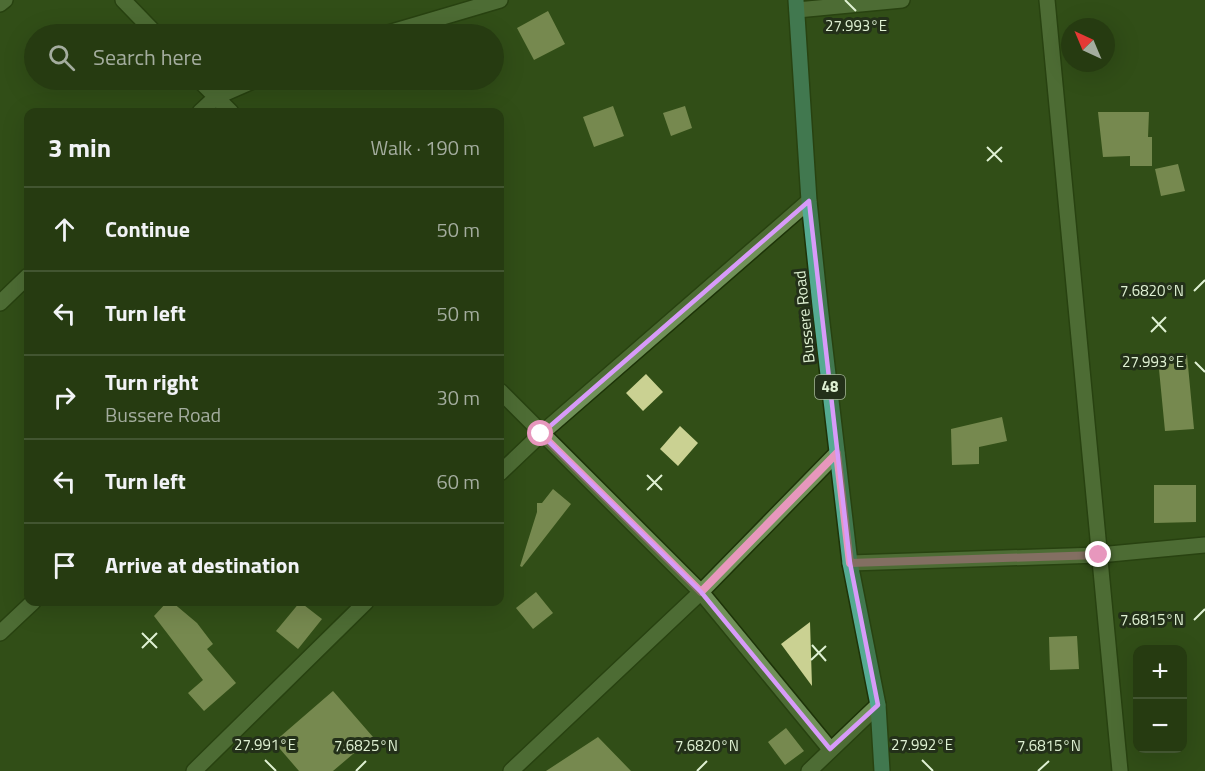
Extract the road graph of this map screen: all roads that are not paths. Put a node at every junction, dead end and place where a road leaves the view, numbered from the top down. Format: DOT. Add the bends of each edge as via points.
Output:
graph roads {
  1 [pos="4,0"];
  2 [pos="123,0"];
  3 [pos="500,0"];
  4 [pos="902,0"];
  5 [pos="1047,0"];
  6 [pos="0,4"];
  7 [pos="797,5"];
  8 [pos="146,24"];
  9 [pos="419,24"];
  10 [pos="209,90"];
  11 [pos="232,90"];
  12 [pos="216,97"];
  13 [pos="204,108"];
  14 [pos="227,108"];
  15 [pos="809,201"];
  16 [pos="24,280"];
  17 [pos="0,303"];
  18 [pos="504,395"];
  19 [pos="541,434"];
  20 [pos="837,453"];
  21 [pos="504,469"];
  22 [pos="1205,545"];
  23 [pos="1099,555"];
  24 [pos="850,563"];
  25 [pos="701,592"];
  26 [pos="29,606"];
  27 [pos="362,606"];
  28 [pos="0,633"];
  29 [pos="878,705"];
  30 [pos="830,749"];
  31 [pos="194,771"];
  32 [pos="511,771"];
  33 [pos="809,771"];
  34 [pos="882,771"];
  35 [pos="1120,771"];
  1 -- 6 [label="street"];
  2 -- 8 [label="street"];
  3 -- 9 [label="street"];
  4 -- 7 [label="street"];
  5 -- 23 [label="street"];
  7 -- 15 [label="main road, Bussere Road / 48"];
  10 -- 12 [label="street"];
  11 -- 12 [label="street"];
  12 -- 13 [label="street"];
  12 -- 14 [label="street"];
  15 -- 19 [label="street"];
  15 -- 20 [label="main road, Bussere Road / 48"];
  16 -- 17 [label="street"];
  18 -- 19 [label="street"];
  19 -- 21 [label="street"];
  19 -- 25 [label="street"];
  20 -- 24 [label="main road, Bussere Road / 48"];
  20 -- 25 [label="street"];
  22 -- 23 [label="street"];
  23 -- 24 [label="street"];
  23 -- 35 [label="street"];
  24 -- 29 [label="main road, Bussere Road / 48"];
  25 -- 30 [label="street"];
  25 -- 32 [label="street"];
  26 -- 28 [label="street"];
  27 -- 31 [label="street"];
  29 -- 30 [label="street"];
  29 -- 34 [label="main road, Bussere Road / 48"];
  30 -- 33 [label="street"];
}
